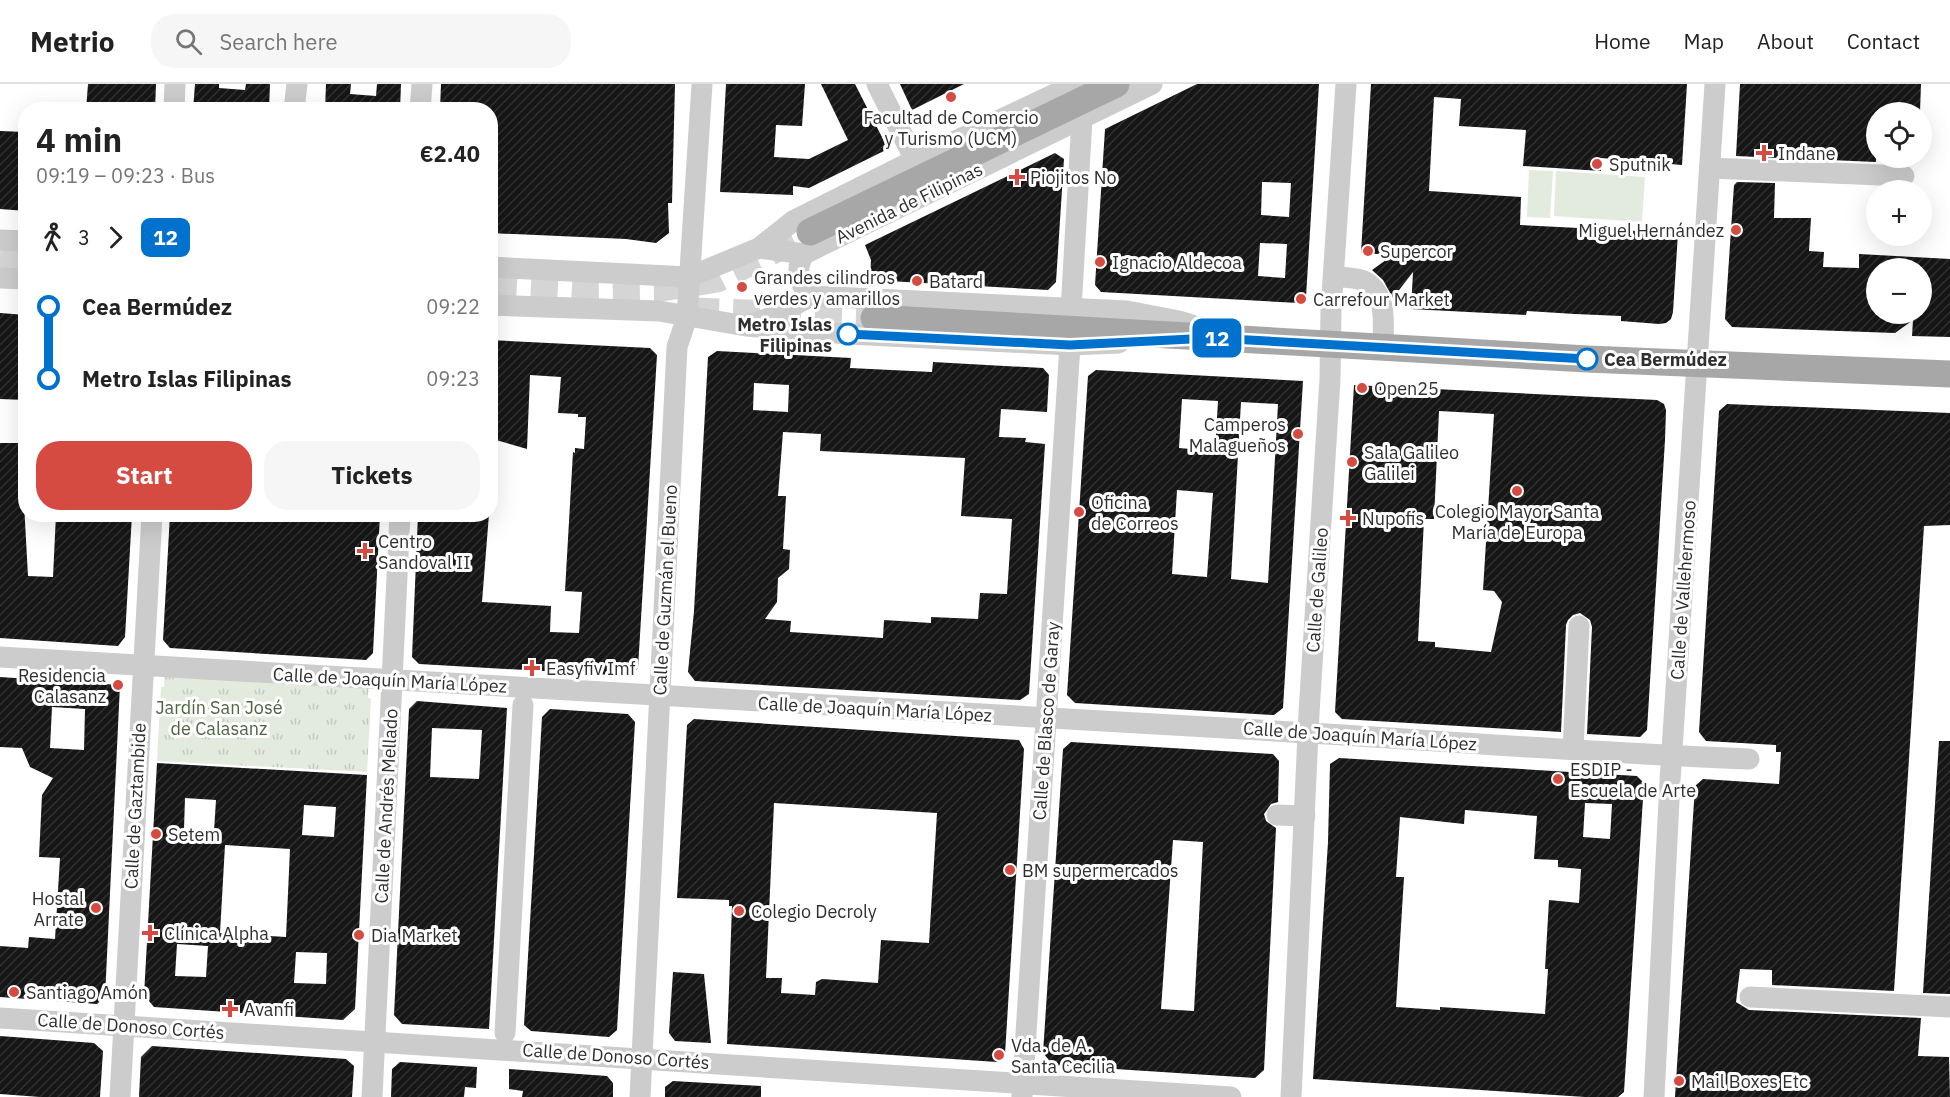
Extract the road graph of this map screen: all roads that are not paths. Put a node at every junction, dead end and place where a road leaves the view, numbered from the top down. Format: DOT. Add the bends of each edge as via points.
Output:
graph roads {
  1 [pos="175,84"];
  2 [pos="297,84"];
  3 [pos="422,84"];
  4 [pos="702,84"];
  5 [pos="877,84"];
  6 [pos="1076,84"];
  7 [pos="1116,84"];
  8 [pos="1152,84"];
  9 [pos="1346,84"];
  10 [pos="1715,84"];
  11 [pos="174,102"];
  12 [pos="295,102"];
  13 [pos="421,102"];
  14 [pos="1082,119"];
  15 [pos="915,160"];
  16 [pos="1710,168"];
  17 [pos="1904,176"];
  18 [pos="0,240"];
  19 [pos="18,241"];
  20 [pos="807,243"];
  21 [pos="759,248"];
  22 [pos="498,267"];
  23 [pos="1334,276"];
  24 [pos="689,277"];
  25 [pos="0,278"];
  26 [pos="18,279"];
  27 [pos="812,296"];
  28 [pos="498,305"];
  29 [pos="1071,309"];
  30 [pos="687,317"];
  31 [pos="874,318"];
  32 [pos="746,326"];
  33 [pos="1224,339"];
  34 [pos="1331,344"];
  35 [pos="1070,345"];
  36 [pos="1383,347"];
  37 [pos="1697,364"];
  38 [pos="1950,374"];
  39 [pos="153,522"];
  40 [pos="400,522"];
  41 [pos="1579,626"];
  42 [pos="0,657"];
  43 [pos="144,665"];
  44 [pos="392,680"];
  45 [pos="660,696"];
  46 [pos="523,705"];
  47 [pos="1046,719"];
  48 [pos="1309,733"];
  49 [pos="1573,750"];
  50 [pos="1672,756"];
  51 [pos="1749,759"];
  52 [pos="1277,815"];
  53 [pos="1305,816"];
  54 [pos="1750,997"];
  55 [pos="1950,1007"];
  56 [pos="0,1018"];
  57 [pos="123,1024"];
  58 [pos="505,1033"];
  59 [pos="375,1043"];
  60 [pos="643,1058"];
  61 [pos="1022,1090"];
  62 [pos="120,1097"];
  63 [pos="372,1097"];
  64 [pos="640,1097"];
  65 [pos="1231,1097"];
  66 [pos="1291,1097"];
  67 [pos="1654,1097"];
  1 -- 11 [label="street"];
  2 -- 12 [label="street"];
  3 -- 13 [label="street"];
  4 -- 24 [label="street, Calle de Guzmán el Bueno"];
  5 -- 15 [label="street"];
  6 -- 15 [label="street, Avenida de Filipinas"];
  7 -- 20 [label="main road, Avenida de Filipinas"];
  8 -- 14 [label="street, Avenida de Filipinas"];
  9 -- 23 [label="street, Calle de Galileo"];
  10 -- 16 [label="street, Calle de Vallehermoso"];
  14 -- 20 [label="street, Avenida de Filipinas"];
  14 -- 29 [label="street"];
  15 -- 21 [label="street, Avenida de Filipinas" via="793,221"];
  16 -- 17 [label="street"];
  16 -- 37 [label="street, Calle de Vallehermoso"];
  18 -- 19 [label="street"];
  20 -- 21 [label="street"];
  20 -- 27 [label="street" via="799,262 799,279"];
  21 -- 24 [label="street, Avenida de Filipinas"];
  22 -- 24 [label="street"];
  23 -- 34 [label="street, Calle de Galileo"];
  23 -- 36 [label="street" via="1365,281 1378,294 1384,314"];
  24 -- 30 [label="street, Calle de Guzmán el Bueno"];
  25 -- 26 [label="street"];
  27 -- 29 [label="street"];
  27 -- 32 [label="street"];
  28 -- 30 [label="street" via="659,311"];
  29 -- 33 [label="street" via="1127,311 1179,321"];
  30 -- 32 [label="street"];
  30 -- 45 [label="street, Calle de Guzmán el Bueno" via="677,347"];
  31 -- 33 [label="main road"];
  32 -- 35 [label="street"];
  33 -- 34 [label="main road"];
  33 -- 35 [label="street"];
  34 -- 36 [label="main road"];
  34 -- 48 [label="street, Calle de Galileo"];
  35 -- 47 [label="street, Calle de Blasco de Garay"];
  36 -- 37 [label="main road"];
  37 -- 38 [label="main road"];
  37 -- 50 [label="street, Calle de Vallehermoso"];
  39 -- 43 [label="street, Calle de Gaztambide"];
  40 -- 44 [label="street, Calle de Andrés Mellado"];
  41 -- 49 [label="street"];
  42 -- 43 [label="street, Calle de Joaquín María López"];
  43 -- 44 [label="street, Calle de Joaquín María López"];
  43 -- 57 [label="street, Calle de Gaztambide"];
  44 -- 45 [label="street, Calle de Joaquín María López"];
  44 -- 59 [label="street, Calle de Andrés Mellado"];
  45 -- 47 [label="street, Calle de Joaquín María López"];
  45 -- 60 [label="street, Calle de Guzmán el Bueno"];
  46 -- 58 [label="street, Calle de Donoso Cortés"];
  47 -- 48 [label="street, Calle de Joaquín María López"];
  47 -- 61 [label="street, Calle de Blasco de Garay"];
  48 -- 49 [label="street, Calle de Joaquín María López"];
  48 -- 53 [label="street, Calle de Galileo"];
  49 -- 50 [label="street, Calle de Joaquín María López"];
  50 -- 51 [label="street, Calle de Joaquín María López"];
  50 -- 67 [label="street, Calle de Vallehermoso"];
  52 -- 53 [label="street"];
  53 -- 66 [label="street, Calle de Galileo"];
  54 -- 55 [label="street"];
  56 -- 57 [label="street, Calle de Donoso Cortés"];
  57 -- 59 [label="street, Calle de Donoso Cortés"];
  57 -- 62 [label="street, Calle de Gaztambide"];
  59 -- 60 [label="street, Calle de Donoso Cortés"];
  59 -- 63 [label="street, Calle de Andrés Mellado"];
  60 -- 61 [label="street, Calle de Donoso Cortés"];
  60 -- 64 [label="street, Calle de Guzmán el Bueno"];
  61 -- 65 [label="street, Calle de Donoso Cortés"];
}
